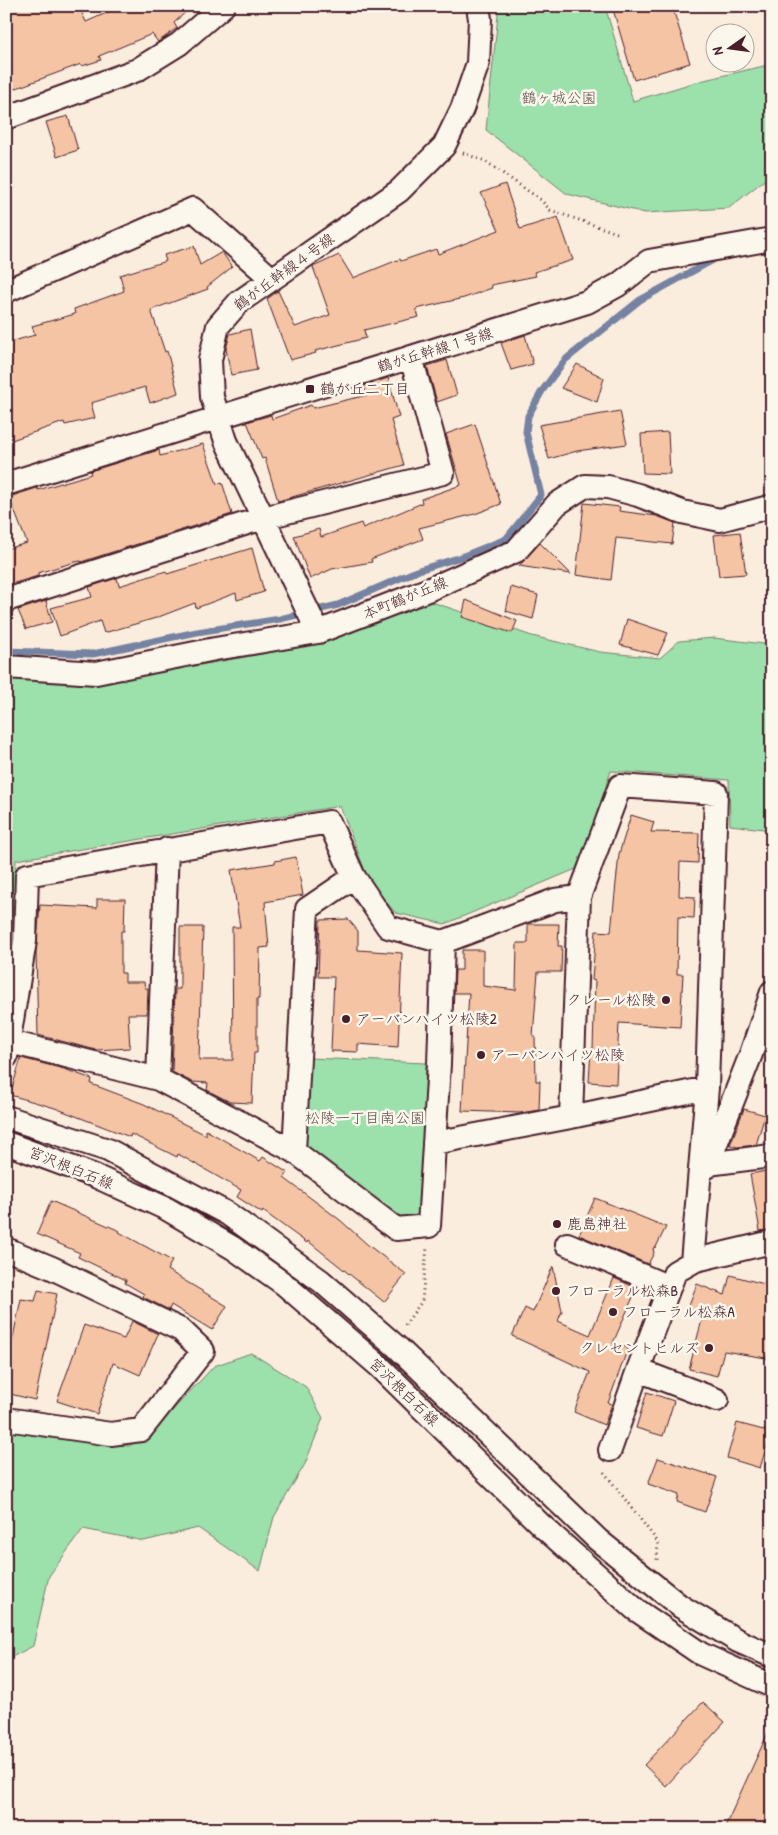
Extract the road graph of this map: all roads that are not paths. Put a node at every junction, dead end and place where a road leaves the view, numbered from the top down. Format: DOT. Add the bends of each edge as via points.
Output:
graph roads {
  1 [pos="223,6"];
  2 [pos="478,6"];
  3 [pos="6,118"];
  4 [pos="772,239"];
  5 [pos="272,278"];
  6 [pos="6,291"];
  7 [pos="411,357"];
  8 [pos="218,418"];
  9 [pos="6,484"];
  10 [pos="772,506"];
  11 [pos="263,518"];
  12 [pos="6,600"];
  13 [pos="316,627"];
  14 [pos="6,667"];
  15 [pos="167,849"];
  16 [pos="354,877"];
  17 [pos="579,897"];
  18 [pos="443,942"];
  19 [pos="772,992"];
  20 [pos="8,1050"];
  21 [pos="158,1079"];
  22 [pos="707,1088"];
  23 [pos="571,1116"];
  24 [pos="6,1117"];
  25 [pos="434,1142"];
  26 [pos="6,1143"];
  27 [pos="294,1150"];
  28 [pos="771,1156"];
  29 [pos="708,1164"];
  30 [pos="698,1191"];
  31 [pos="772,1242"];
  32 [pos="567,1244"];
  33 [pos="6,1249"];
  34 [pos="692,1262"];
  35 [pos="669,1287"];
  36 [pos="638,1370"];
  37 [pos="717,1400"];
  38 [pos="6,1419"];
  39 [pos="610,1450"];
  40 [pos="772,1656"];
  41 [pos="772,1686"];
  1 -- 3 [label="street" via="179,44 137,70"];
  2 -- 5 [label="street, 鶴が丘幹線４号線" via="478,63 462,109 444,146 399,191"];
  4 -- 7 [label="street, 鶴が丘幹線１号線" via="649,261 618,285 587,302"];
  5 -- 6 [label="street" via="193,209"];
  5 -- 8 [label="street, 鶴が丘幹線４号線" via="239,302 218,326 210,360 212,397"];
  7 -- 8 [label="street, 鶴が丘幹線１号線"];
  7 -- 11 [label="street" via="443,473"];
  8 -- 9 [label="street, 鶴が丘幹線１号線"];
  8 -- 11 [label="street, 鶴が丘幹線４号線"];
  10 -- 13 [label="street, 本町鶴が丘線" via="720,520 682,512 608,487 584,486 557,504 516,551 430,589"];
  11 -- 12 [label="street"];
  11 -- 13 [label="street, 鶴が丘幹線４号線"];
  13 -- 14 [label="street, 本町鶴が丘線" via="96,673"];
  15 -- 16 [label="street" via="329,822"];
  15 -- 20 [label="street" via="27,875 25,941"];
  15 -- 21 [label="street"];
  16 -- 18 [label="street" via="388,927"];
  16 -- 27 [label="street" via="307,909"];
  17 -- 18 [label="street" via="555,900"];
  17 -- 22 [label="street" via="620,786 716,793"];
  17 -- 23 [label="street"];
  18 -- 25 [label="street"];
  19 -- 29 [label="street"];
  20 -- 21 [label="street"];
  21 -- 27 [label="street"];
  22 -- 23 [label="street"];
  22 -- 30 [label="street"];
  23 -- 25 [label="street"];
  24 -- 40 [label="street" via="108,1150 228,1214 321,1281 384,1336 606,1546 680,1606 738,1641"];
  25 -- 27 [label="street" via="429,1226 396,1229"];
  26 -- 41 [label="street, 宮沢根白石線" via="95,1176 168,1209 241,1253 284,1284 379,1366 541,1525 635,1609 701,1654"];
  28 -- 29 [label="street"];
  29 -- 30 [label="street"];
  30 -- 34 [label="street"];
  31 -- 34 [label="street"];
  32 -- 35 [label="street"];
  33 -- 38 [label="street" via="181,1330 202,1351 141,1430 112,1434"];
  34 -- 35 [label="street" via="675,1272"];
  35 -- 36 [label="street"];
  36 -- 37 [label="street"];
  36 -- 39 [label="street"];
}
